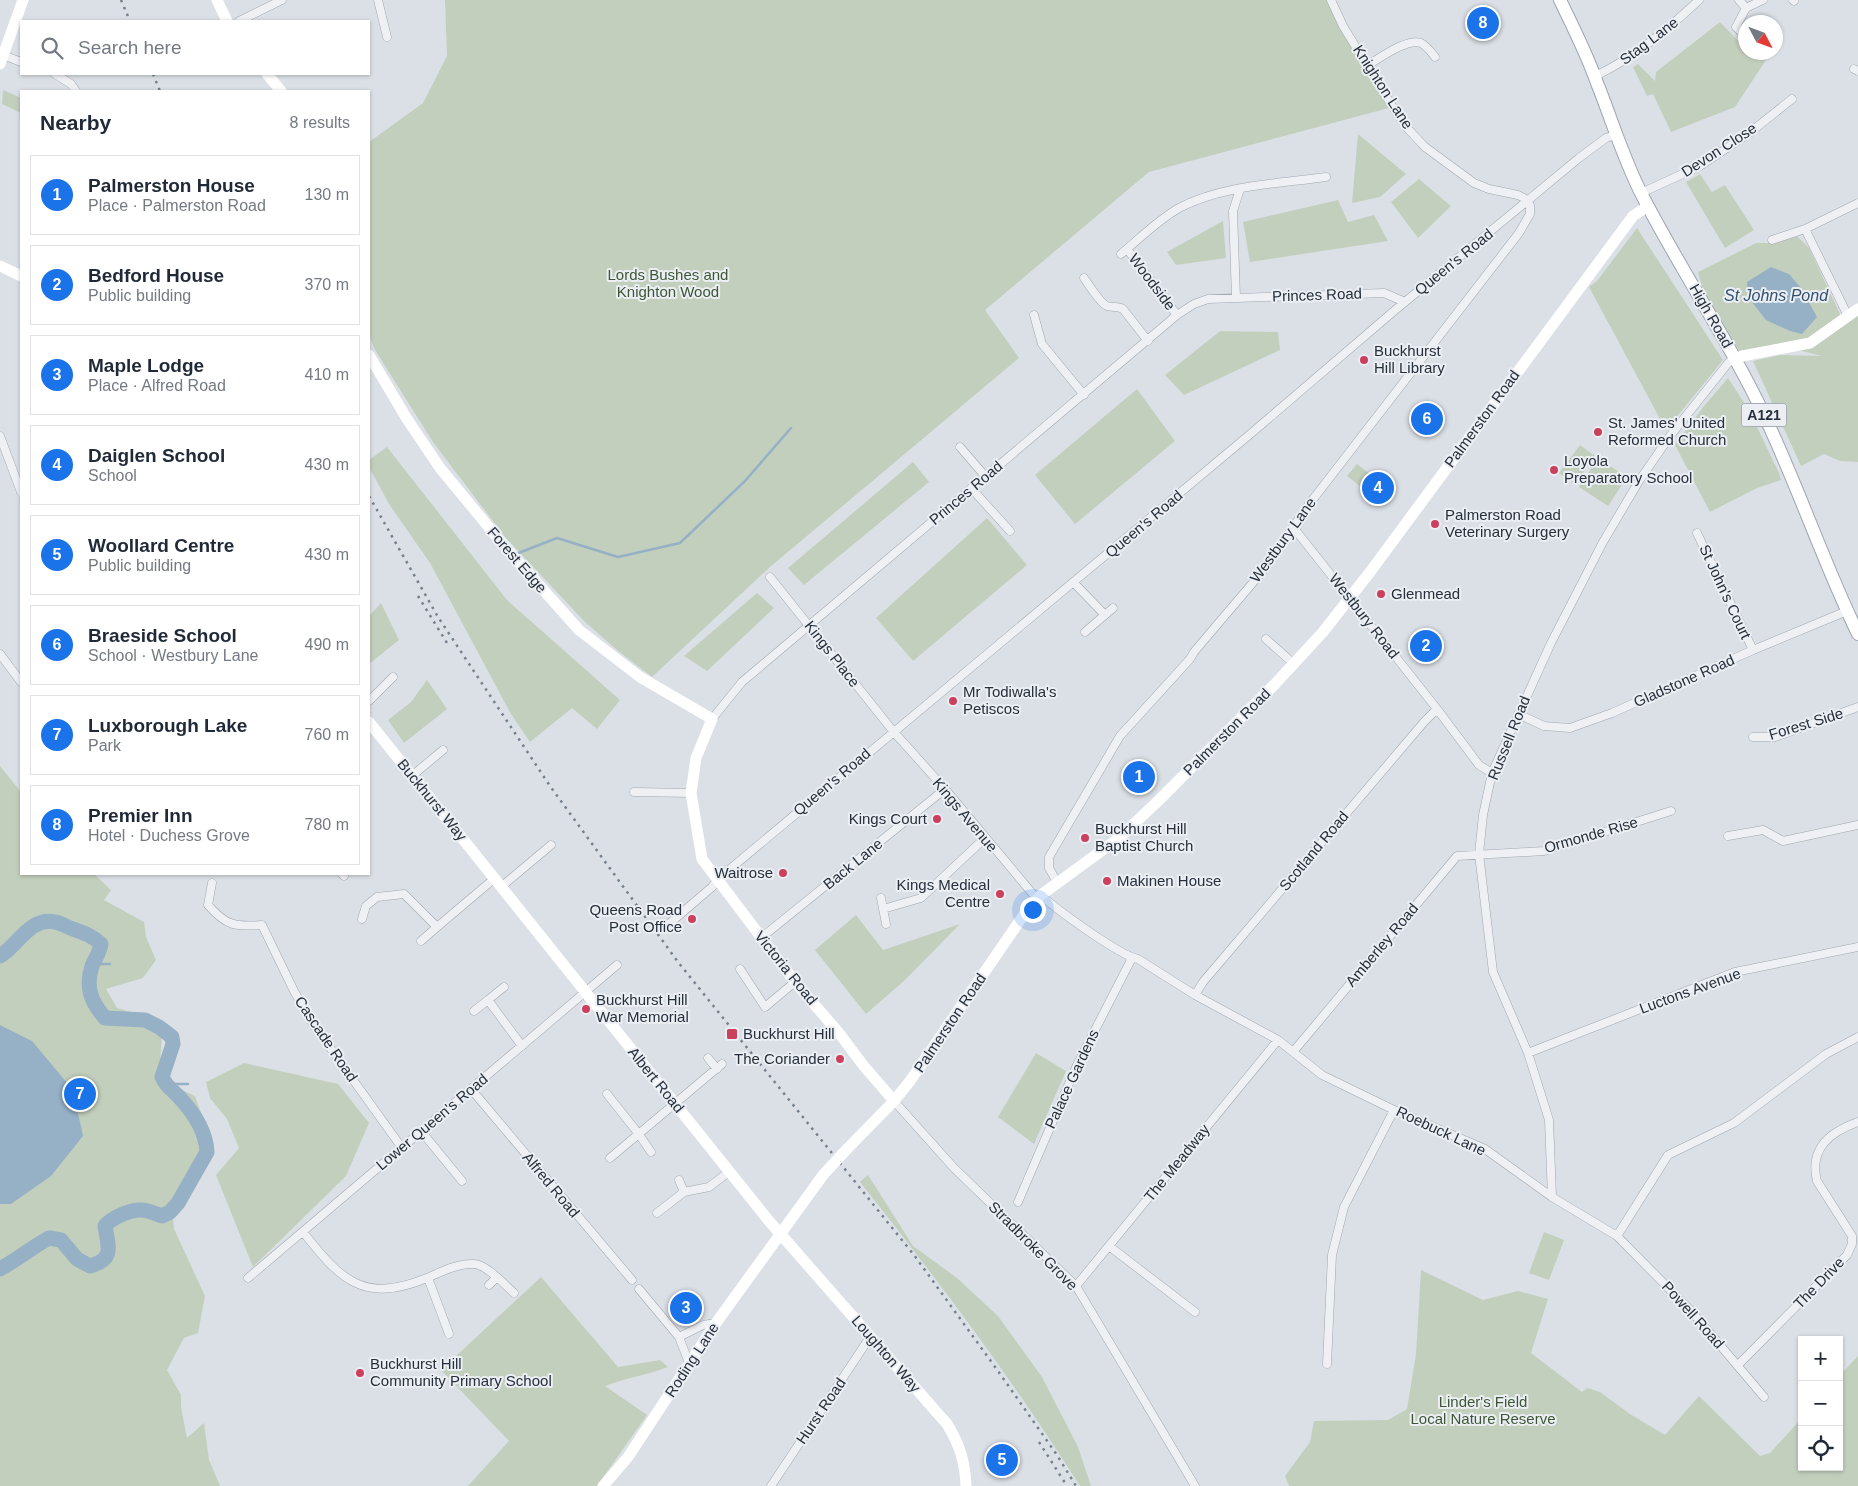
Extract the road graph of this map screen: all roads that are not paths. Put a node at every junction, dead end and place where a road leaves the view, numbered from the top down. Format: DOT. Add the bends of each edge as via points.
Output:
graph roads {
  1 [pos="23,0"];
  2 [pos="217,0"];
  3 [pos="282,0"];
  4 [pos="378,0"];
  5 [pos="1332,0"];
  6 [pos="1560,0"];
  7 [pos="1699,0"];
  8 [pos="1739,0"];
  9 [pos="1763,0"];
  10 [pos="1746,8"];
  11 [pos="1742,15"];
  12 [pos="227,20"];
  13 [pos="241,20"];
  14 [pos="387,37"];
  15 [pos="1435,57"];
  16 [pos="2,60"];
  17 [pos="20,62"];
  18 [pos="1368,65"];
  19 [pos="57,75"];
  20 [pos="268,75"];
  21 [pos="1595,76"];
  22 [pos="75,90"];
  23 [pos="280,90"];
  24 [pos="1792,99"];
  25 [pos="1615,135"];
  26 [pos="1326,177"];
  27 [pos="1240,189"];
  28 [pos="1641,193"];
  29 [pos="1527,202"];
  30 [pos="1858,204"];
  31 [pos="1648,206"];
  32 [pos="1805,229"];
  33 [pos="1772,240"];
  34 [pos="0,266"];
  35 [pos="20,276"];
  36 [pos="1084,278"];
  37 [pos="1236,298"];
  38 [pos="1405,302"];
  39 [pos="1853,312"];
  40 [pos="1034,315"];
  41 [pos="1177,315"];
  42 [pos="1148,341"];
  43 [pos="370,357"];
  44 [pos="1736,359"];
  45 [pos="1084,395"];
  46 [pos="0,436"];
  47 [pos="960,447"];
  48 [pos="985,476"];
  49 [pos="971,488"];
  50 [pos="20,489"];
  51 [pos="1293,527"];
  52 [pos="1010,531"];
  53 [pos="1697,533"];
  54 [pos="770,577"];
  55 [pos="1074,583"];
  56 [pos="1350,598"];
  57 [pos="1113,608"];
  58 [pos="1847,611"];
  59 [pos="1105,615"];
  60 [pos="810,625"];
  61 [pos="1084,632"];
  62 [pos="1858,634"];
  63 [pos="1266,639"];
  64 [pos="1753,650"];
  65 [pos="0,654"];
  66 [pos="1294,664"];
  67 [pos="393,677"];
  68 [pos="20,681"];
  69 [pos="370,700"];
  70 [pos="1858,707"];
  71 [pos="1437,709"];
  72 [pos="1518,714"];
  73 [pos="712,718"];
  74 [pos="370,723"];
  75 [pos="893,731"];
  76 [pos="1753,737"];
  77 [pos="443,750"];
  78 [pos="1492,773"];
  79 [pos="413,775"];
  80 [pos="945,789"];
  81 [pos="634,792"];
  82 [pos="692,793"];
  83 [pos="1671,811"];
  84 [pos="1858,825"];
  85 [pos="1728,836"];
  86 [pos="985,838"];
  87 [pos="550,845"];
  88 [pos="1479,854"];
  89 [pos="718,879"];
  90 [pos="498,882"];
  91 [pos="1057,882"];
  92 [pos="212,884"];
  93 [pos="1039,897"];
  94 [pos="881,898"];
  95 [pos="884,909"];
  96 [pos="362,919"];
  97 [pos="673,920"];
  98 [pos="886,924"];
  99 [pos="437,927"];
  100 [pos="761,938"];
  101 [pos="421,941"];
  102 [pos="1858,947"];
  103 [pos="1132,958"];
  104 [pos="617,965"];
  105 [pos="740,969"];
  106 [pos="795,982"];
  107 [pos="504,987"];
  108 [pos="586,991"];
  109 [pos="1195,996"];
  110 [pos="488,1000"];
  111 [pos="474,1011"];
  112 [pos="1858,1037"];
  113 [pos="1278,1040"];
  114 [pos="522,1046"];
  115 [pos="1293,1052"];
  116 [pos="1528,1053"];
  117 [pos="708,1058"];
  118 [pos="471,1089"];
  119 [pos="607,1094"];
  120 [pos="894,1101"];
  121 [pos="675,1103"];
  122 [pos="1394,1110"];
  123 [pos="1858,1122"];
  124 [pos="421,1131"];
  125 [pos="638,1133"];
  126 [pos="402,1148"];
  127 [pos="651,1152"];
  128 [pos="610,1158"];
  129 [pos="730,1171"];
  130 [pos="679,1180"];
  131 [pos="462,1182"];
  132 [pos="684,1192"];
  133 [pos="1552,1197"];
  134 [pos="1018,1202"];
  135 [pos="657,1214"];
  136 [pos="303,1232"];
  137 [pos="781,1234"];
  138 [pos="1617,1236"];
  139 [pos="1109,1246"];
  140 [pos="497,1277"];
  141 [pos="248,1278"];
  142 [pos="428,1278"];
  143 [pos="632,1280"];
  144 [pos="489,1285"];
  145 [pos="1076,1286"];
  146 [pos="639,1288"];
  147 [pos="514,1292"];
  148 [pos="1195,1312"];
  149 [pos="716,1323"];
  150 [pos="449,1334"];
  151 [pos="679,1337"];
  152 [pos="870,1337"];
  153 [pos="689,1363"];
  154 [pos="1327,1364"];
  155 [pos="1738,1365"];
  156 [pos="1764,1397"];
  157 [pos="603,1486"];
  158 [pos="771,1486"];
  159 [pos="966,1486"];
  160 [pos="1195,1486"];
  1 -- 16 [label="street"];
  2 -- 12 [label="street"];
  3 -- 13 [label="street"];
  4 -- 14 [label="street"];
  5 -- 18 [label="street, Knighton Lane"];
  6 -- 21 [label="main road, High Road / A121"];
  7 -- 21 [label="street, Stag Lane" via="1637,52"];
  8 -- 10 [label="street"];
  9 -- 10 [label="street"];
  10 -- 11 [label="street"];
  15 -- 18 [label="street" via="1427,47 1409,43"];
  16 -- 17 [label="street"];
  18 -- 29 [label="street, Knighton Lane" via="1394,109 1425,146 1474,183 1518,195"];
  19 -- 22 [label="street"];
  20 -- 23 [label="street"];
  21 -- 25 [label="main road, High Road / A121"];
  24 -- 28 [label="street, Devon Close" via="1700,166"];
  25 -- 28 [label="main road, High Road / A121"];
  25 -- 29 [label="street, Queen's Road" via="1606,138"];
  26 -- 27 [label="street, Woodside"];
  27 -- 37 [label="street" via="1233,211"];
  27 -- 41 [label="street, Woodside" via="1222,191 1177,209 1124,252"];
  28 -- 31 [label="main road, High Road / A121"];
  29 -- 38 [label="street, Queen's Road"];
  29 -- 51 [label="street, Westbury Lane" via="1530,214 1519,233"];
  30 -- 32 [label="street"];
  31 -- 44 [label="main road, High Road / A121"];
  31 -- 56 [label="street, Palmerston Road" via="1633,216"];
  32 -- 33 [label="street"];
  32 -- 39 [label="street"];
  34 -- 35 [label="street"];
  36 -- 42 [label="street" via="1104,304 1123,309"];
  37 -- 38 [label="street, Princes Road" via="1384,293"];
  37 -- 41 [label="street, Princes Road" via="1208,299"];
  38 -- 55 [label="street, Queen's Road"];
  39 -- 44 [label="street" via="1810,343"];
  40 -- 45 [label="street" via="1042,344"];
  41 -- 42 [label="street, Princes Road"];
  42 -- 45 [label="street, Princes Road"];
  43 -- 73 [label="street, Forest Edge" via="440,468 579,630 640,677"];
  44 -- 58 [label="main road, High Road / A121" via="1794,482"];
  44 -- 72 [label="street, Russell Road" via="1729,362 1692,408 1626,502 1586,572"];
  45 -- 48 [label="street, Princes Road"];
  46 -- 50 [label="street"];
  47 -- 48 [label="street"];
  48 -- 49 [label="street, Princes Road"];
  49 -- 52 [label="street"];
  49 -- 60 [label="street, Princes Road"];
  51 -- 56 [label="street, Westbury Road"];
  51 -- 91 [label="street, Westbury Lane" via="1262,572 1190,659 1120,736 1049,857 1049,868"];
  53 -- 64 [label="street, St John's Court"];
  54 -- 60 [label="street, Kings Place"];
  55 -- 59 [label="street"];
  55 -- 75 [label="street, Queen's Road"];
  56 -- 66 [label="street, Palmerston Road"];
  56 -- 71 [label="street, Westbury Road"];
  57 -- 59 [label="street"];
  58 -- 62 [label="main road, High Road / A121"];
  58 -- 64 [label="street, Gladstone Road"];
  59 -- 61 [label="street"];
  60 -- 73 [label="street, Princes Road" via="742,682"];
  60 -- 75 [label="street, Kings Place"];
  63 -- 66 [label="street"];
  64 -- 72 [label="street, Gladstone Road" via="1612,713 1570,728 1544,726"];
  65 -- 68 [label="street"];
  66 -- 91 [label="street, Palmerston Road" via="1119,838"];
  67 -- 69 [label="street"];
  70 -- 76 [label="street, Forest Side" via="1775,737"];
  71 -- 78 [label="street, Westbury Road" via="1479,765"];
  71 -- 109 [label="street, Scotland Road" via="1203,982"];
  72 -- 78 [label="street, Russell Road"];
  73 -- 82 [label="street, Princes Road" via="696,758"];
  74 -- 79 [label="street, Buckhurst Way"];
  75 -- 80 [label="street, Kings Avenue"];
  75 -- 89 [label="street, Queen's Road"];
  77 -- 79 [label="street"];
  78 -- 88 [label="street, Russell Road"];
  79 -- 90 [label="street, Buckhurst Way"];
  80 -- 86 [label="street, Kings Avenue"];
  80 -- 100 [label="street, Back Lane"];
  81 -- 82 [label="street"];
  82 -- 89 [label="street, Princes Road" via="702,859"];
  83 -- 88 [label="street, Ormonde Rise" via="1544,851"];
  84 -- 85 [label="street" via="1783,841 1762,830"];
  86 -- 93 [label="street, Kings Avenue"];
  86 -- 95 [label="street" via="921,898"];
  87 -- 90 [label="street"];
  88 -- 115 [label="street, Amberley Road" via="1457,856"];
  88 -- 116 [label="street, Russell Road" via="1493,972"];
  89 -- 97 [label="street, Queen's Road"];
  89 -- 100 [label="street, Victoria Road"];
  90 -- 99 [label="street"];
  90 -- 108 [label="street, Albert Road"];
  91 -- 93 [label="street, Palmerston Road"];
  92 -- 126 [label="street, Cascade Road" via="208,905 222,919 239,927 262,924 313,1024"];
  93 -- 103 [label="street, Roebuck Lane"];
  93 -- 120 [label="street, Palmerston Road" via="1024,913 938,1042"];
  94 -- 95 [label="street"];
  95 -- 98 [label="street"];
  96 -- 99 [label="street" via="366,906 377,897 404,894"];
  99 -- 101 [label="street"];
  100 -- 106 [label="street, Victoria Road"];
  102 -- 116 [label="street, Luctons Avenue" via="1735,972"];
  103 -- 109 [label="street, Roebuck Lane"];
  103 -- 134 [label="street, Palace Gardens" via="1076,1065"];
  104 -- 108 [label="street, Lower Queen's Road"];
  105 -- 106 [label="street" via="765,1007"];
  106 -- 120 [label="street, Victoria Road"];
  107 -- 110 [label="street"];
  108 -- 114 [label="street, Lower Queen's Road"];
  108 -- 121 [label="street, Albert Road"];
  109 -- 113 [label="street, Roebuck Lane"];
  110 -- 111 [label="street"];
  110 -- 114 [label="street"];
  112 -- 138 [label="street" via="1826,1054 1734,1123 1668,1155"];
  113 -- 115 [label="street, Roebuck Lane"];
  113 -- 139 [label="street, The Meadway"];
  114 -- 118 [label="street, Lower Queen's Road"];
  115 -- 122 [label="street, Roebuck Lane" via="1322,1076"];
  116 -- 133 [label="street, Russell Road" via="1549,1120"];
  117 -- 121 [label="street" via="720,1066"];
  118 -- 124 [label="street, Lower Queen's Road"];
  118 -- 143 [label="street, Alfred Road"];
  119 -- 125 [label="street"];
  120 -- 137 [label="street, Palmerston Road, bridge" via="823,1175"];
  120 -- 145 [label="street, Stradbroke Grove" via="954,1168"];
  121 -- 125 [label="street"];
  121 -- 129 [label="street, Albert Road"];
  122 -- 133 [label="street, Roebuck Lane" via="1485,1150"];
  122 -- 154 [label="street" via="1344,1207 1332,1255"];
  123 -- 155 [label="street, The Drive" via="1840,1128 1822,1144 1814,1171 1852,1236 1847,1255"];
  124 -- 126 [label="street, Lower Queen's Road"];
  124 -- 131 [label="street"];
  125 -- 127 [label="street"];
  125 -- 128 [label="street"];
  126 -- 136 [label="street, Lower Queen's Road"];
  129 -- 132 [label="street" via="709,1187"];
  129 -- 137 [label="street, Albert Road"];
  130 -- 132 [label="street"];
  132 -- 135 [label="street"];
  133 -- 138 [label="street, Roebuck Lane"];
  136 -- 141 [label="street, Lower Queen's Road"];
  136 -- 142 [label="street" via="326,1262 348,1280 374,1289 405,1287"];
  137 -- 149 [label="street, Roding Lane"];
  137 -- 152 [label="street, Loughton Way"];
  138 -- 155 [label="street, Powell Road" via="1676,1294"];
  139 -- 145 [label="street, The Meadway"];
  139 -- 148 [label="street"];
  140 -- 142 [label="street" via="475,1264 452,1268"];
  140 -- 144 [label="street"];
  140 -- 147 [label="street"];
  142 -- 150 [label="street"];
  145 -- 160 [label="street, Stradbroke Grove"];
  146 -- 151 [label="street"];
  149 -- 151 [label="street" via="703,1325"];
  149 -- 153 [label="street, Roding Lane"];
  151 -- 153 [label="street"];
  152 -- 158 [label="street, Hurst Road"];
  152 -- 159 [label="street, Loughton Way" via="948,1424 958,1443"];
  153 -- 157 [label="street, Roding Lane" via="633,1450"];
  155 -- 156 [label="street, Powell Road"];
}
